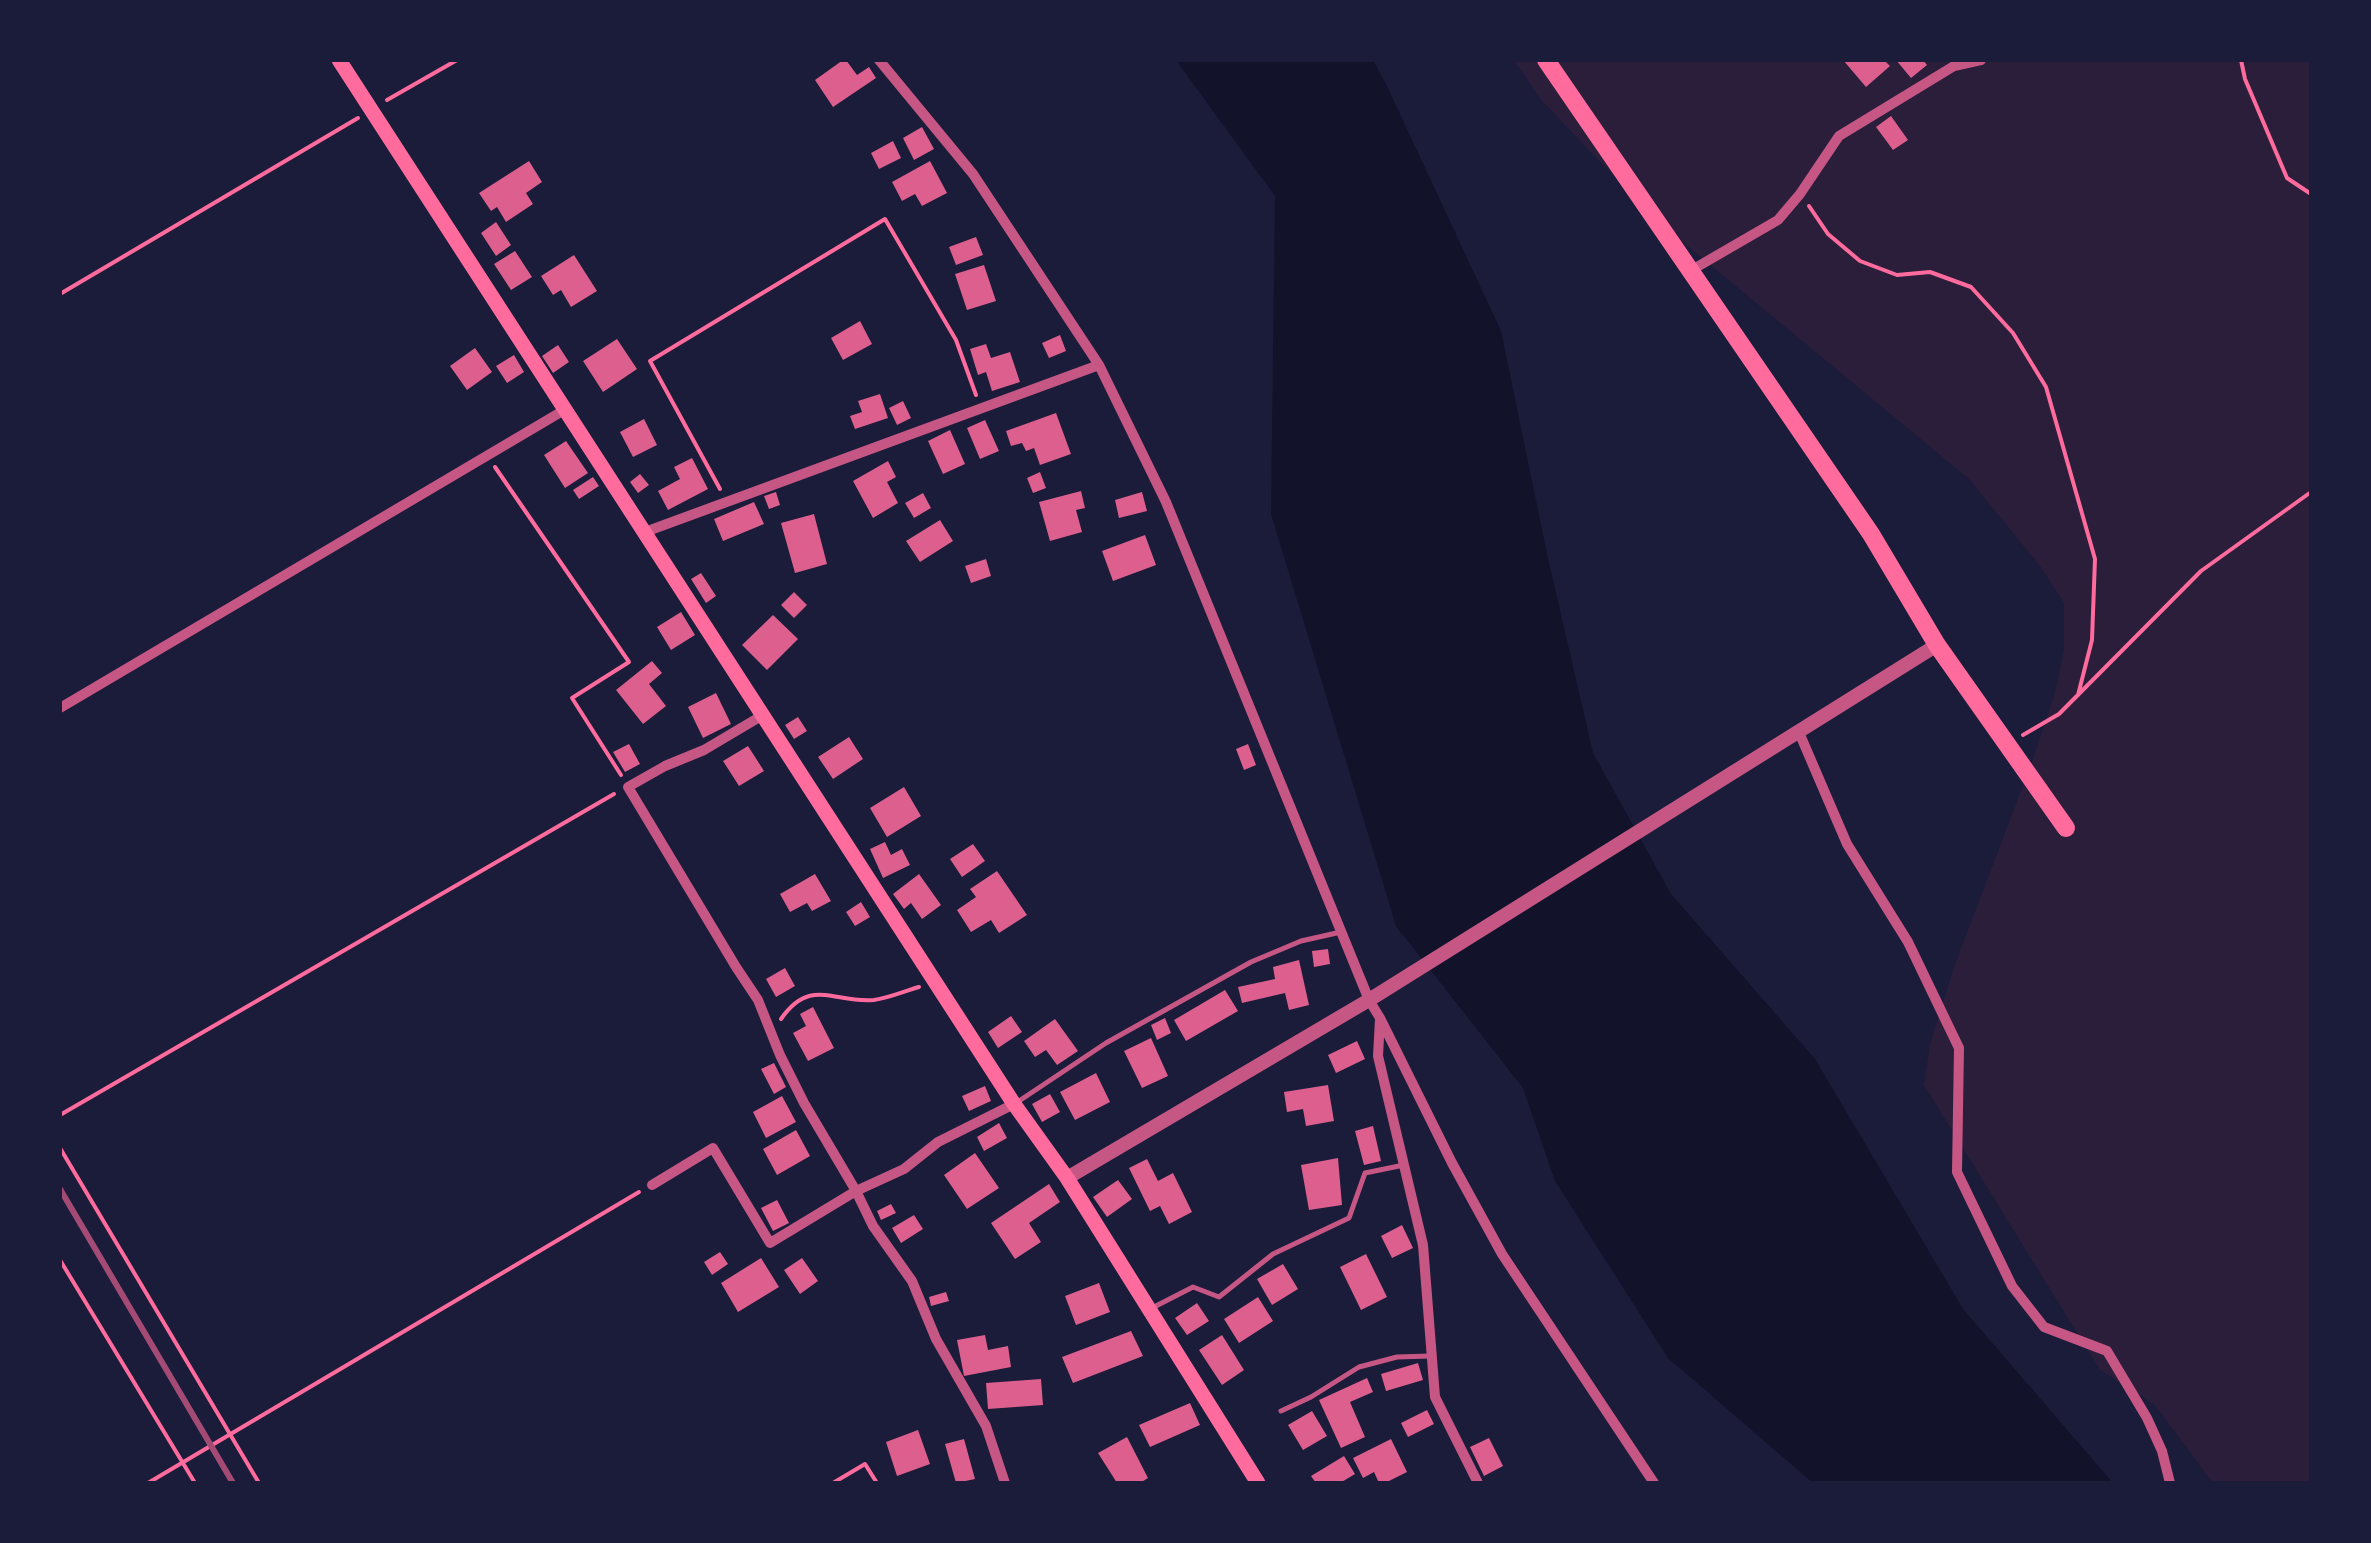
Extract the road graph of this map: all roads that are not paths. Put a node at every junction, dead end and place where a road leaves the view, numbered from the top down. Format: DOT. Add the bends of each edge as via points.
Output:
graph roads {
  1 [pos="339,60"];
  2 [pos="879,60"];
  3 [pos="1546,60"];
  4 [pos="1982,60"];
  5 [pos="1690,272"];
  6 [pos="1099,365"];
  7 [pos="566,409"];
  8 [pos="645,532"];
  9 [pos="1937,645"];
  10 [pos="60,708"];
  11 [pos="763,715"];
  12 [pos="1798,730"];
  13 [pos="2066,828"];
  14 [pos="1342,932"];
  15 [pos="1369,1000"];
  16 [pos="1380,1018"];
  17 [pos="1014,1104"];
  18 [pos="1404,1165"];
  19 [pos="1067,1178"];
  20 [pos="652,1185"];
  21 [pos="856,1191"];
  22 [pos="1149,1309"];
  23 [pos="1432,1356"];
  24 [pos="1281,1411"];
  25 [pos="1006,1483"];
  26 [pos="1258,1483"];
  27 [pos="1478,1483"];
  28 [pos="1654,1483"];
  29 [pos="2170,1483"];
  1 -- 7 [label="main road"];
  2 -- 6 [label="street" via="973,174"];
  3 -- 5 [label="highway"];
  4 -- 5 [label="street" via="1954,66 1839,136 1778,220"];
  5 -- 9 [label="highway" via="1870,534"];
  6 -- 8 [label="street"];
  6 -- 14 [label="street" via="1166,502"];
  7 -- 8 [label="main road"];
  7 -- 10 [label="street"];
  8 -- 11 [label="main road"];
  9 -- 12 [label="street"];
  9 -- 13 [label="highway"];
  11 -- 17 [label="main road"];
  11 -- 21 [label="street" via="628,786 758,1000 804,1103"];
  12 -- 15 [label="street"];
  12 -- 29 [label="street" via="1847,844 1908,942 1958,1048 1957,1172 2012,1286 2044,1327 2108,1351 2155,1434"];
  14 -- 15 [label="street"];
  14 -- 17 [label="lane" via="1251,962 1106,1043"];
  15 -- 16 [label="street"];
  15 -- 19 [label="street"];
  16 -- 18 [label="street" via="1378,1056"];
  16 -- 28 [label="street" via="1502,1254"];
  17 -- 19 [label="main road"];
  17 -- 21 [label="street"];
  18 -- 22 [label="lane" via="1365,1173 1349,1218 1273,1254 1219,1297 1193,1287"];
  18 -- 23 [label="street" via="1422,1244"];
  19 -- 22 [label="main road"];
  20 -- 21 [label="street" via="712,1148 770,1243"];
  21 -- 25 [label="street" via="912,1281 986,1426"];
  22 -- 26 [label="main road"];
  23 -- 24 [label="lane" via="1359,1368"];
  23 -- 27 [label="street" via="1435,1397"];
}
